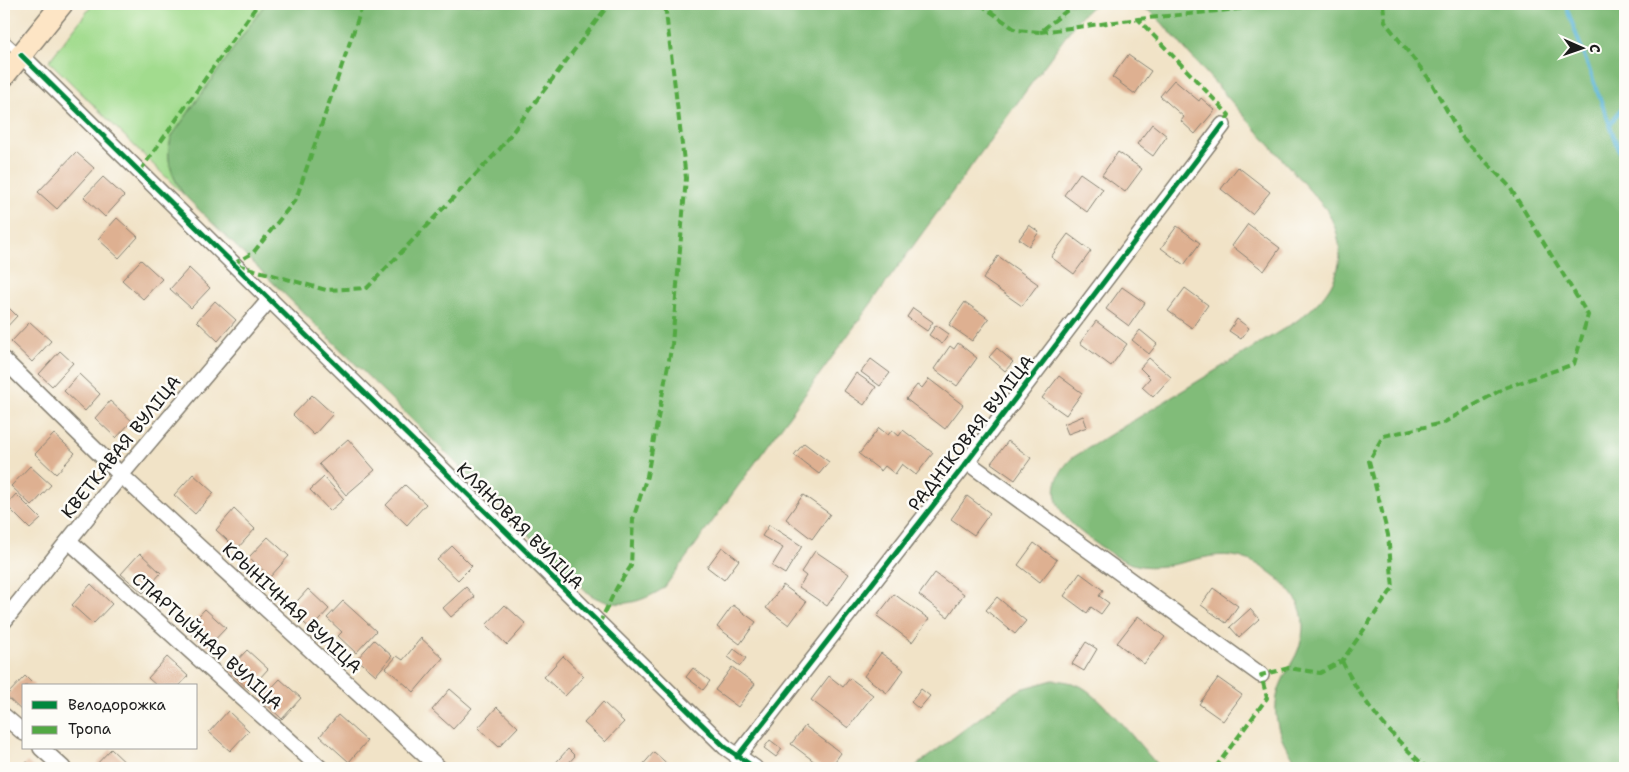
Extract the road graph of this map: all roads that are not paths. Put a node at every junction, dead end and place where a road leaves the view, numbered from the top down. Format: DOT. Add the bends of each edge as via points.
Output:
graph roads {
  1 [pos="62,4"];
  2 [pos="4,39"];
  3 [pos="21,55"];
  4 [pos="4,76"];
  5 [pos="1224,124"];
  6 [pos="270,299"];
  7 [pos="4,360"];
  8 [pos="967,462"];
  9 [pos="120,475"];
  10 [pos="69,541"];
  11 [pos="4,621"];
  12 [pos="1261,675"];
  13 [pos="4,716"];
  14 [pos="22,732"];
  15 [pos="43,750"];
  16 [pos="737,757"];
  17 [pos="63,768"];
  18 [pos="320,768"];
  19 [pos="439,768"];
  20 [pos="755,768"];
  1 -- 3 [label="main road"];
  2 -- 3 [label="lane"];
  3 -- 4 [label="main road"];
  3 -- 6 [label="street, КЛЯНОВАЯ ВУЛІЦА"];
  5 -- 8 [label="street, РАДНІКОВАЯ ВУЛІЦА"];
  6 -- 9 [label="street, КВЕТКАВАЯ ВУЛІЦА"];
  6 -- 16 [label="street, КЛЯНОВАЯ ВУЛІЦА"];
  7 -- 9 [label="street, КРЫНІЧНАЯ ВУЛІЦА"];
  8 -- 12 [label="street, РАДНІКОВАЯ ВУЛІЦА"];
  8 -- 16 [label="street, РАДНІКОВАЯ ВУЛІЦА"];
  9 -- 10 [label="street, КВЕТКАВАЯ ВУЛІЦА"];
  9 -- 19 [label="street, КРЫНІЧНАЯ ВУЛІЦА"];
  10 -- 11 [label="street, КВЕТКАВАЯ ВУЛІЦА"];
  10 -- 18 [label="street, СПАРТЫЎНАЯ ВУЛІЦА"];
  13 -- 14 [label="street"];
  15 -- 17 [label="street"];
  16 -- 20 [label="street, КЛЯНОВАЯ ВУЛІЦА"];
}
